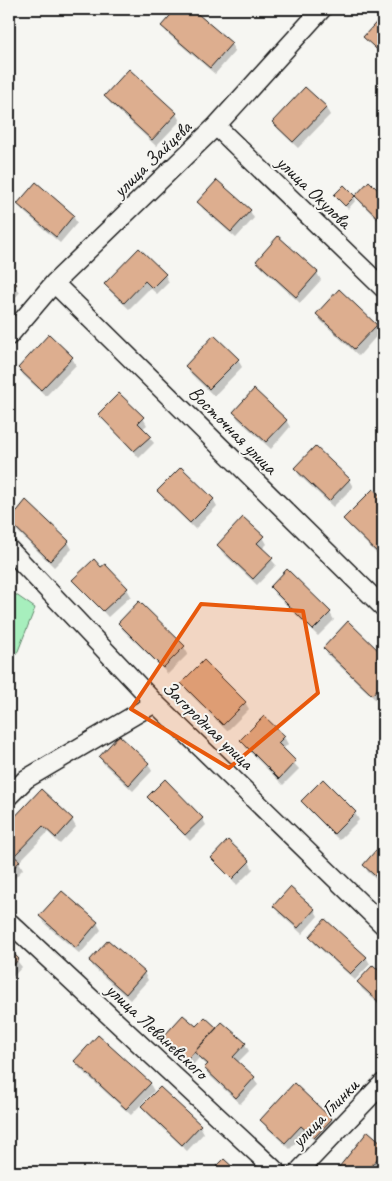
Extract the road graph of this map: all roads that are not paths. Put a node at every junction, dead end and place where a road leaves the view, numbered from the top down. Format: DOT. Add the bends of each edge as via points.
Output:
graph roads {
  1 [pos="322,9"];
  2 [pos="216,126"];
  3 [pos="54,283"];
  4 [pos="383,288"];
  5 [pos="9,336"];
  6 [pos="9,549"];
  7 [pos="383,607"];
  8 [pos="155,703"];
  9 [pos="9,796"];
  10 [pos="9,922"];
  11 [pos="383,925"];
  12 [pos="383,1083"];
  13 [pos="277,1172"];
  14 [pos="298,1172"];
  1 -- 2 [label="street, улица Зайцева"];
  2 -- 3 [label="street, улица Зайцева"];
  2 -- 4 [label="street, улица Окулова"];
  3 -- 5 [label="street, улица Зайцева"];
  3 -- 7 [label="street, Восточная улица"];
  6 -- 8 [label="street, Загородная улица"];
  8 -- 9 [label="street" via="26,779"];
  8 -- 11 [label="street, Загородная улица"];
  10 -- 13 [label="street, улица Леваневского"];
  12 -- 14 [label="street, улица Глинки"];
}
